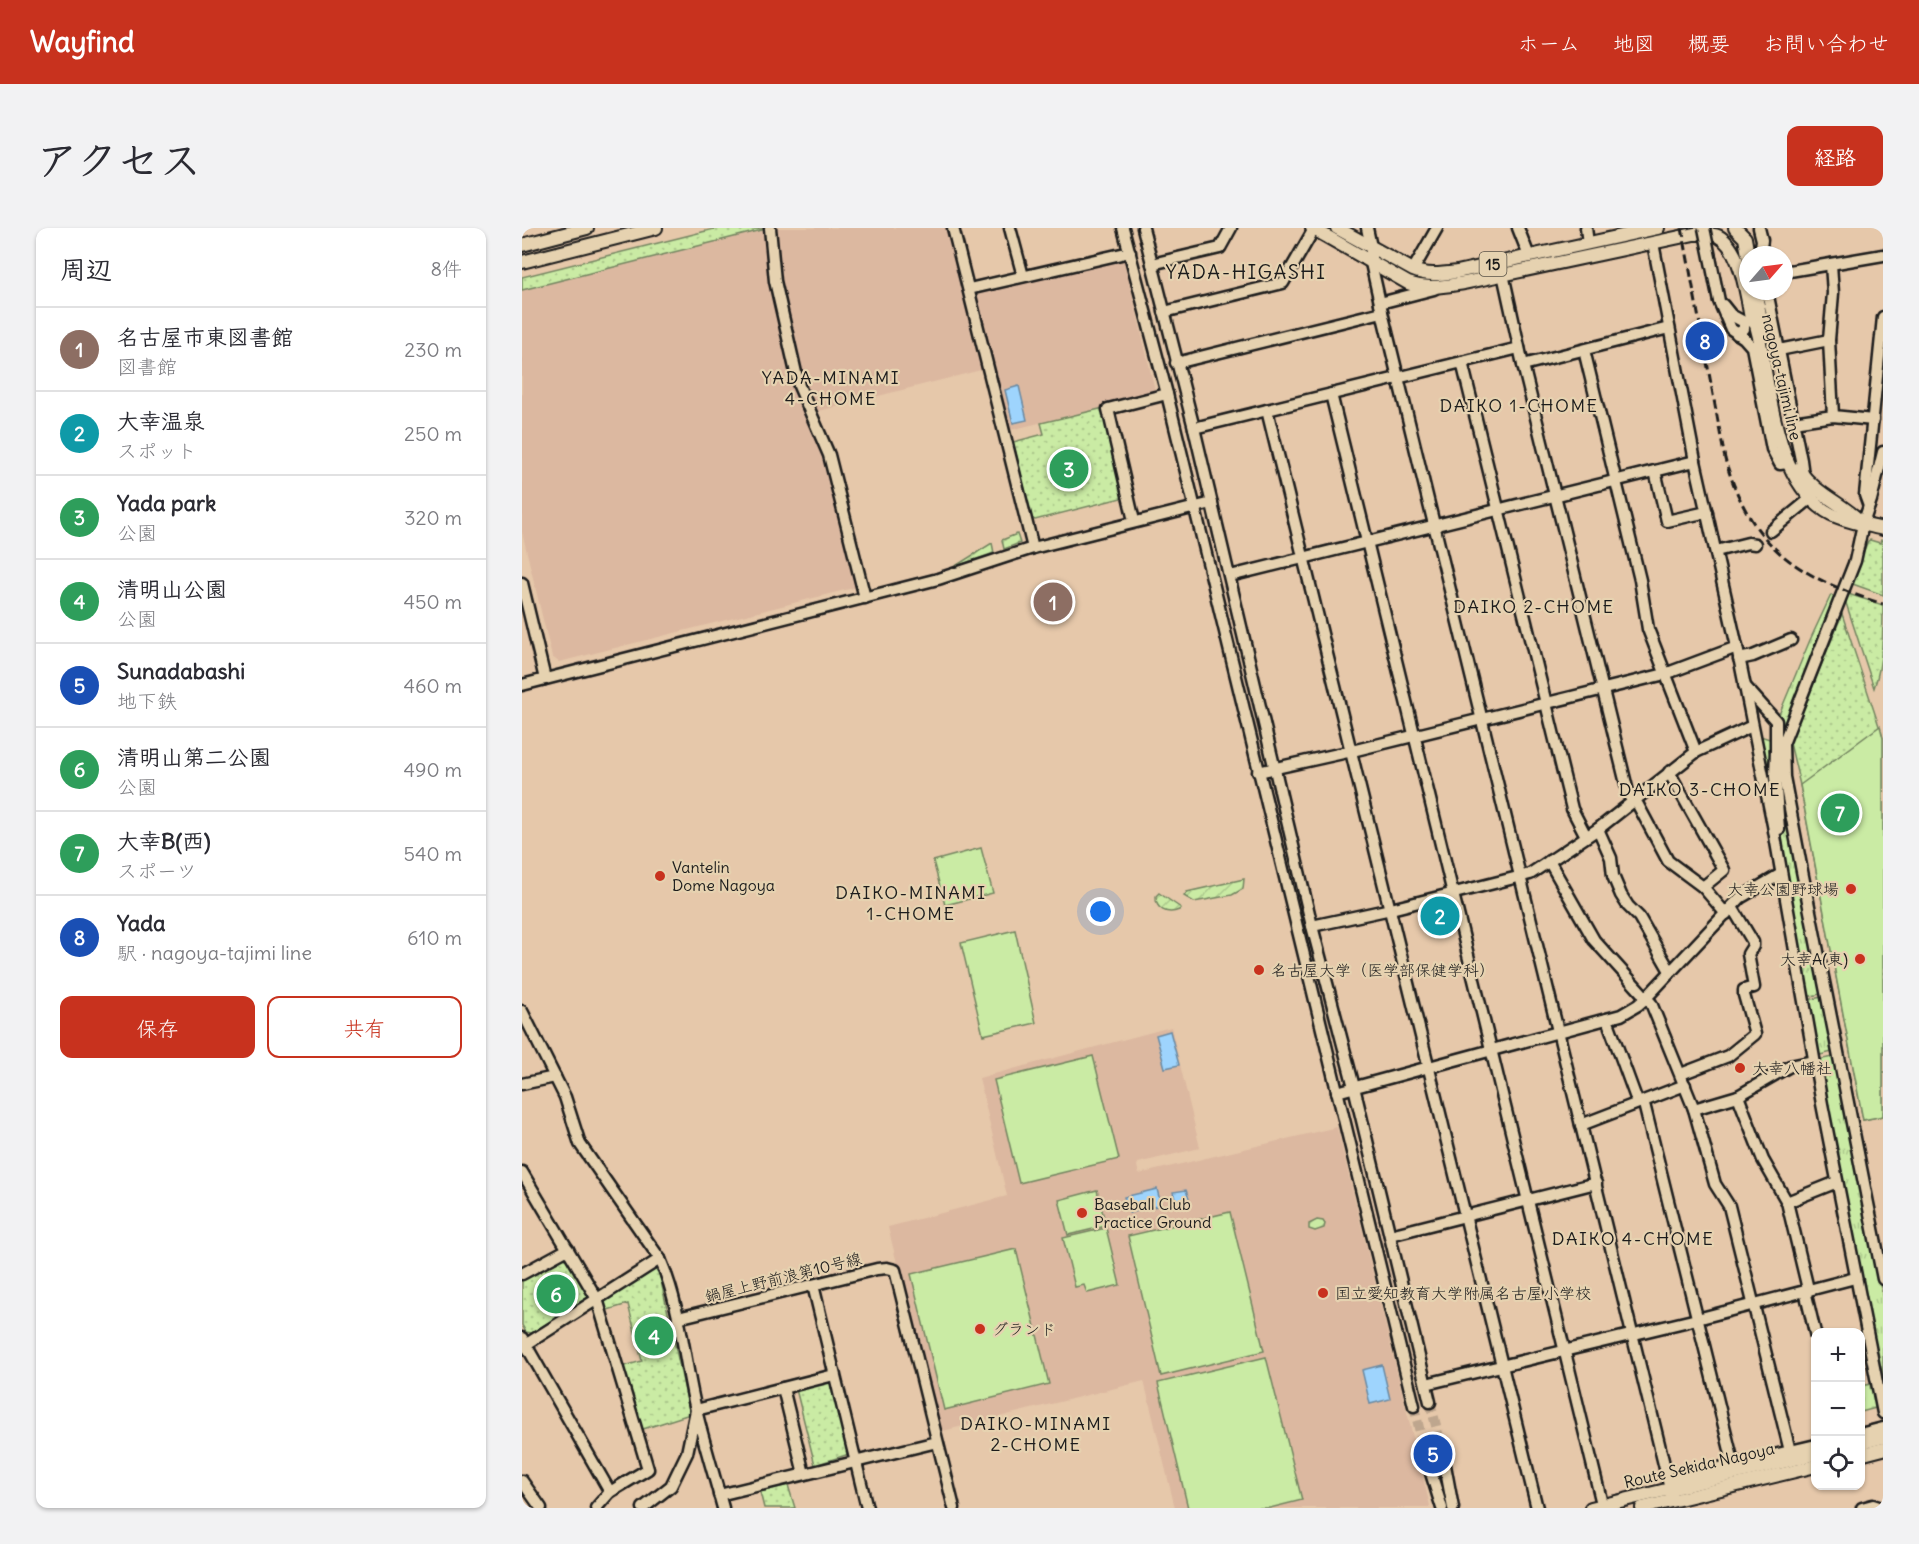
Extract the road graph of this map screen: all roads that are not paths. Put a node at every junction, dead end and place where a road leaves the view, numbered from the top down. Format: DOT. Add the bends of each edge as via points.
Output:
graph roads {
  1 [pos="587,228"];
  2 [pos="656,228"];
  3 [pos="770,228"];
  4 [pos="953,228"];
  5 [pos="1010,228"];
  6 [pos="1124,228"];
  7 [pos="1143,228"];
  8 [pos="1231,228"];
  9 [pos="1337,228"];
  10 [pos="1366,228"];
  11 [pos="1437,228"];
  12 [pos="1518,228"];
  13 [pos="1586,228"];
  14 [pos="1653,228"];
  15 [pos="1704,228"];
  16 [pos="1759,228"];
  17 [pos="1313,229"];
  18 [pos="1740,231"];
  19 [pos="1588,243"];
  20 [pos="1653,243"];
  21 [pos="522,245"];
  22 [pos="1742,246"];
  23 [pos="1745,246"];
  24 [pos="1761,246"];
  25 [pos="1371,247"];
  26 [pos="1130,252"];
  27 [pos="1883,255"];
  28 [pos="1529,256"];
  29 [pos="522,262"];
  30 [pos="1371,263"];
  31 [pos="1152,264"];
  32 [pos="1831,264"];
  33 [pos="1413,270"];
  34 [pos="1793,270"];
  35 [pos="1503,274"];
  36 [pos="1023,276"];
  37 [pos="1443,286"];
  38 [pos="969,289"];
  39 [pos="1752,300"];
  40 [pos="1757,300"];
  41 [pos="1769,300"];
  42 [pos="1381,307"];
  43 [pos="1164,312"];
  44 [pos="1883,316"];
  45 [pos="1756,325"];
  46 [pos="1669,328"];
  47 [pos="1829,340"];
  48 [pos="1520,348"];
  49 [pos="1584,350"];
  50 [pos="1779,350"];
  51 [pos="1462,362"];
  52 [pos="1176,363"];
  53 [pos="1523,364"];
  54 [pos="1399,377"];
  55 [pos="1167,394"];
  56 [pos="1331,394"];
  57 [pos="1267,410"];
  58 [pos="1833,416"];
  59 [pos="1873,420"];
  60 [pos="1793,422"];
  61 [pos="1194,428"];
  62 [pos="1883,452"];
  63 [pos="1695,461"];
  64 [pos="1787,463"];
  65 [pos="1655,471"];
  66 [pos="1803,475"];
  67 [pos="1615,482"];
  68 [pos="1556,496"];
  69 [pos="1810,499"];
  70 [pos="1212,503"];
  71 [pos="1869,506"];
  72 [pos="1193,507"];
  73 [pos="1499,511"];
  74 [pos="1707,512"];
  75 [pos="1134,521"];
  76 [pos="1435,526"];
  77 [pos="1873,526"];
  78 [pos="1771,531"];
  79 [pos="1368,542"];
  80 [pos="1755,544"];
  81 [pos="1033,548"];
  82 [pos="1716,551"];
  83 [pos="1304,557"];
  84 [pos="1230,576"];
  85 [pos="522,583"];
  86 [pos="865,598"];
  87 [pos="1791,640"];
  88 [pos="1737,647"];
  89 [pos="1739,658"];
  90 [pos="1665,674"];
  91 [pos="545,679"];
  92 [pos="522,685"];
  93 [pos="1744,685"];
  94 [pos="1603,689"];
  95 [pos="1546,703"];
  96 [pos="1482,718"];
  97 [pos="1752,726"];
  98 [pos="1415,735"];
  99 [pos="1779,747"];
  100 [pos="1352,751"];
  101 [pos="1696,752"];
  102 [pos="1275,768"];
  103 [pos="1258,772"];
  104 [pos="1669,772"];
  105 [pos="1633,801"];
  106 [pos="1598,829"];
  107 [pos="1586,836"];
  108 [pos="1549,861"];
  109 [pos="1780,874"];
  110 [pos="1521,878"];
  111 [pos="1703,887"];
  112 [pos="1454,894"];
  113 [pos="1391,909"];
  114 [pos="1729,910"];
  115 [pos="1312,926"];
  116 [pos="1670,971"];
  117 [pos="1646,998"];
  118 [pos="522,1011"];
  119 [pos="1607,1019"];
  120 [pos="1559,1032"];
  121 [pos="1492,1050"];
  122 [pos="1814,1060"];
  123 [pos="1429,1066"];
  124 [pos="1681,1074"];
  125 [pos="555,1077"];
  126 [pos="522,1084"];
  127 [pos="1685,1085"];
  128 [pos="1354,1087"];
  129 [pos="1336,1092"];
  130 [pos="1738,1095"];
  131 [pos="1641,1103"];
  132 [pos="1694,1109"];
  133 [pos="1581,1125"];
  134 [pos="522,1172"];
  135 [pos="1837,1182"];
  136 [pos="1596,1183"];
  137 [pos="1529,1201"];
  138 [pos="1787,1202"];
  139 [pos="1466,1216"];
  140 [pos="1390,1235"];
  141 [pos="567,1250"];
  142 [pos="660,1258"];
  143 [pos="522,1274"];
  144 [pos="1855,1278"];
  145 [pos="1883,1279"];
  146 [pos="813,1285"];
  147 [pos="1807,1292"];
  148 [pos="597,1299"];
  149 [pos="1753,1305"];
  150 [pos="678,1318"];
  151 [pos="1697,1319"];
  152 [pos="1813,1328"];
  153 [pos="1633,1334"];
  154 [pos="523,1344"];
  155 [pos="1565,1350"];
  156 [pos="1503,1366"];
  157 [pos="834,1375"];
  158 [pos="1426,1384"];
  159 [pos="783,1388"];
  160 [pos="1430,1402"];
  161 [pos="1414,1406"];
  162 [pos="696,1410"];
  163 [pos="1883,1413"];
  164 [pos="1883,1428"];
  165 [pos="1865,1433"];
  166 [pos="1883,1437"];
  167 [pos="938,1442"];
  168 [pos="1865,1442"];
  169 [pos="1811,1446"];
  170 [pos="1442,1449"];
  171 [pos="1883,1449"];
  172 [pos="1790,1451"];
  173 [pos="1425,1454"];
  174 [pos="1865,1454"];
  175 [pos="1811,1455"];
  176 [pos="856,1462"];
  177 [pos="1811,1466"];
  178 [pos="804,1474"];
  179 [pos="1736,1474"];
  180 [pos="522,1481"];
  181 [pos="1671,1490"];
  182 [pos="610,1492"];
  183 [pos="719,1495"];
  184 [pos="1599,1507"];
  185 [pos="541,1508"];
  186 [pos="596,1508"];
  187 [pos="643,1508"];
  188 [pos="723,1508"];
  189 [pos="867,1508"];
  190 [pos="954,1508"];
  191 [pos="1442,1508"];
  192 [pos="1453,1508"];
  193 [pos="1537,1508"];
  194 [pos="1642,1508"];
  195 [pos="1862,1508"];
  196 [pos="1882,1508"];
  1 -- 21 [label="main road"];
  2 -- 29 [label="main road"];
  3 -- 86 [label="street" via="775,281 799,386 830,455"];
  4 -- 38 [label="street"];
  5 -- 36 [label="street"];
  6 -- 26 [label="street"];
  7 -- 31 [label="street"];
  8 -- 31 [label="street" via="1220,248"];
  9 -- 25 [label="main road, 15"];
  10 -- 25 [label="street"];
  11 -- 33 [label="street"];
  12 -- 28 [label="street"];
  13 -- 19 [label="street"];
  14 -- 19 [label="main road, 15"];
  15 -- 64 [label="street, bridge" via="1719,300 1728,323 1752,347 1772,449 1780,464"];
  16 -- 24 [label="street"];
  17 -- 30 [label="main road, nagoya-tajimi line / 15"];
  17 -- 43 [label="street" via="1283,283"];
  18 -- 22 [label="street"];
  18 -- 23 [label="main road"];
  19 -- 28 [label="main road, 15"];
  20 -- 35 [label="main road, nagoya-tajimi line / 15"];
  20 -- 45 [label="main road, nagoya-tajimi line / 15" via="1694,234 1717,235 1737,259 1751,319"];
  20 -- 46 [label="street"];
  25 -- 30 [label="street"];
  25 -- 33 [label="main road, 15"];
  26 -- 36 [label="street"];
  26 -- 55 [label="street"];
  27 -- 32 [label="street"];
  28 -- 33 [label="main road, 15" via="1437,275"];
  30 -- 37 [label="main road, nagoya-tajimi line / 15" via="1415,286"];
  30 -- 42 [label="street"];
  31 -- 43 [label="street"];
  32 -- 34 [label="street"];
  32 -- 47 [label="street"];
  35 -- 37 [label="main road, nagoya-tajimi line / 15"];
  35 -- 48 [label="street"];
  36 -- 38 [label="street"];
  37 -- 42 [label="street"];
  38 -- 81 [label="street"];
  39 -- 45 [label="street"];
  40 -- 66 [label="main road, nagoya-tajimi line" via="1787,447"];
  41 -- 50 [label="street"];
  42 -- 52 [label="street"];
  42 -- 54 [label="street"];
  43 -- 52 [label="street"];
  44 -- 59 [label="street"];
  45 -- 64 [label="main road, nagoya-tajimi line / 15"];
  46 -- 49 [label="street"];
  46 -- 63 [label="street"];
  47 -- 50 [label="street"];
  47 -- 58 [label="street"];
  48 -- 51 [label="street"];
  48 -- 53 [label="street"];
  49 -- 53 [label="street"];
  49 -- 67 [label="street"];
  50 -- 60 [label="street"];
  51 -- 54 [label="street"];
  51 -- 73 [label="street"];
  52 -- 61 [label="street"];
  53 -- 68 [label="street"];
  54 -- 56 [label="street"];
  54 -- 76 [label="street"];
  55 -- 72 [label="street"];
  55 -- 75 [label="street" via="1108,409"];
  56 -- 57 [label="street"];
  56 -- 79 [label="street"];
  57 -- 61 [label="street"];
  57 -- 83 [label="street"];
  58 -- 59 [label="street"];
  58 -- 60 [label="street"];
  59 -- 71 [label="street" via="1865,495"];
  60 -- 66 [label="street"];
  61 -- 70 [label="street"];
  62 -- 71 [label="street"];
  63 -- 65 [label="street"];
  63 -- 74 [label="street"];
  64 -- 69 [label="main road, nagoya-tajimi line / 15"];
  65 -- 67 [label="street"];
  65 -- 74 [label="street" via="1667,521"];
  66 -- 77 [label="main road, nagoya-tajimi line" via="1820,493"];
  67 -- 68 [label="street"];
  67 -- 90 [label="street" via="1648,629"];
  68 -- 73 [label="street"];
  68 -- 94 [label="street"];
  69 -- 77 [label="main road, nagoya-tajimi line / 15" via="1830,514 1854,524"];
  69 -- 78 [label="street"];
  70 -- 72 [label="street"];
  70 -- 84 [label="street"];
  71 -- 77 [label="street"];
  72 -- 75 [label="street"];
  72 -- 103 [label="street"];
  73 -- 76 [label="street"];
  73 -- 95 [label="street"];
  74 -- 82 [label="street"];
  75 -- 81 [label="street"];
  76 -- 79 [label="street"];
  76 -- 96 [label="street"];
  77 -- 99 [label="street"];
  79 -- 83 [label="street"];
  79 -- 98 [label="street"];
  80 -- 82 [label="street"];
  81 -- 86 [label="street"];
  82 -- 88 [label="street"];
  83 -- 84 [label="street"];
  83 -- 100 [label="street"];
  84 -- 102 [label="street"];
  85 -- 91 [label="street"];
  86 -- 91 [label="street"];
  87 -- 89 [label="street"];
  88 -- 89 [label="street"];
  88 -- 90 [label="street"];
  89 -- 93 [label="street"];
  90 -- 94 [label="street"];
  90 -- 101 [label="street"];
  91 -- 92 [label="street"];
  93 -- 97 [label="street"];
  93 -- 99 [label="street" via="1776,721"];
  94 -- 95 [label="street"];
  94 -- 105 [label="street"];
  95 -- 96 [label="street"];
  95 -- 107 [label="street" via="1572,809"];
  96 -- 98 [label="street"];
  96 -- 110 [label="street"];
  97 -- 101 [label="street"];
  97 -- 109 [label="street"];
  98 -- 100 [label="street"];
  98 -- 112 [label="street"];
  99 -- 109 [label="street" via="1775,776"];
  99 -- 145 [label="street"];
  100 -- 102 [label="street"];
  100 -- 113 [label="street"];
  101 -- 104 [label="street"];
  102 -- 103 [label="street"];
  102 -- 115 [label="street"];
  103 -- 129 [label="street"];
  104 -- 105 [label="street"];
  104 -- 111 [label="street" via="1724,870"];
  105 -- 106 [label="street"];
  105 -- 111 [label="street" via="1668,861"];
  106 -- 107 [label="street"];
  106 -- 116 [label="street" via="1611,858 1620,895 1639,917"];
  107 -- 108 [label="street"];
  108 -- 110 [label="street"];
  108 -- 117 [label="street" via="1594,940"];
  109 -- 114 [label="street" via="1740,898"];
  109 -- 122 [label="street"];
  110 -- 112 [label="street"];
  110 -- 120 [label="street"];
  111 -- 114 [label="street"];
  112 -- 113 [label="street"];
  112 -- 121 [label="street"];
  113 -- 115 [label="street"];
  113 -- 123 [label="street"];
  114 -- 116 [label="street"];
  114 -- 124 [label="street" via="1753,942 1748,954 1754,987 1744,990 1744,995 1755,1034 1728,1056"];
  115 -- 128 [label="street"];
  116 -- 117 [label="street"];
  117 -- 119 [label="street" via="1631,1010"];
  117 -- 124 [label="street"];
  118 -- 125 [label="street"];
  119 -- 120 [label="street"];
  119 -- 131 [label="street"];
  120 -- 121 [label="street"];
  120 -- 133 [label="street"];
  121 -- 123 [label="street"];
  121 -- 137 [label="street"];
  122 -- 130 [label="street" via="1790,1066"];
  122 -- 135 [label="street"];
  123 -- 128 [label="street"];
  123 -- 139 [label="street"];
  124 -- 127 [label="street"];
  125 -- 126 [label="street"];
  125 -- 142 [label="street" via="566,1097 580,1144"];
  127 -- 131 [label="street"];
  127 -- 132 [label="street"];
  128 -- 129 [label="street"];
  128 -- 140 [label="street"];
  129 -- 161 [label="street"];
  130 -- 132 [label="street"];
  130 -- 138 [label="street" via="1763,1160"];
  131 -- 133 [label="street"];
  131 -- 151 [label="street"];
  132 -- 149 [label="street" via="1715,1184 1729,1206"];
  133 -- 136 [label="street"];
  134 -- 141 [label="street"];
  135 -- 138 [label="street"];
  135 -- 144 [label="street"];
  136 -- 137 [label="street"];
  136 -- 153 [label="street"];
  137 -- 139 [label="street"];
  137 -- 155 [label="street"];
  138 -- 147 [label="street"];
  139 -- 140 [label="street"];
  139 -- 156 [label="street"];
  140 -- 158 [label="street"];
  141 -- 143 [label="street"];
  141 -- 148 [label="street"];
  142 -- 148 [label="street"];
  142 -- 150 [label="street"];
  144 -- 147 [label="street"];
  144 -- 163 [label="street"];
  146 -- 150 [label="street, 鍋屋上野前浪第10号線"];
  146 -- 157 [label="street"];
  146 -- 167 [label="street, 鍋屋上野前浪第10号線" via="877,1269 895,1270"];
  147 -- 149 [label="street"];
  147 -- 152 [label="street"];
  148 -- 154 [label="street"];
  148 -- 182 [label="street" via="648,1469"];
  149 -- 151 [label="street"];
  149 -- 172 [label="street"];
  150 -- 162 [label="street"];
  151 -- 153 [label="street"];
  151 -- 179 [label="street"];
  153 -- 155 [label="street"];
  153 -- 181 [label="street"];
  154 -- 182 [label="street"];
  155 -- 156 [label="street"];
  155 -- 184 [label="street"];
  156 -- 158 [label="street"];
  156 -- 193 [label="street"];
  157 -- 159 [label="street"];
  157 -- 176 [label="street"];
  158 -- 160 [label="street"];
  159 -- 162 [label="street"];
  159 -- 178 [label="street"];
  162 -- 183 [label="street"];
  162 -- 187 [label="street" via="687,1453 671,1486"];
  164 -- 165 [label="street"];
  166 -- 168 [label="main road"];
  167 -- 176 [label="street"];
  167 -- 190 [label="street"];
  169 -- 172 [label="street"];
  170 -- 192 [label="street"];
  171 -- 174 [label="main road"];
  172 -- 179 [label="street"];
  173 -- 191 [label="street"];
  175 -- 179 [label="main road, Route Sekida Nagoya"];
  176 -- 178 [label="street"];
  176 -- 189 [label="street"];
  177 -- 179 [label="main road, Route Sekida Nagoya"];
  178 -- 183 [label="street"];
  179 -- 181 [label="main road, Route Sekida Nagoya"];
  180 -- 185 [label="street"];
  181 -- 184 [label="main road, Route Sekida Nagoya"];
  181 -- 194 [label="main road, Route Sekida Nagoya"];
  182 -- 186 [label="street"];
  183 -- 188 [label="street"];
  195 -- 196 [label="street"];
}
